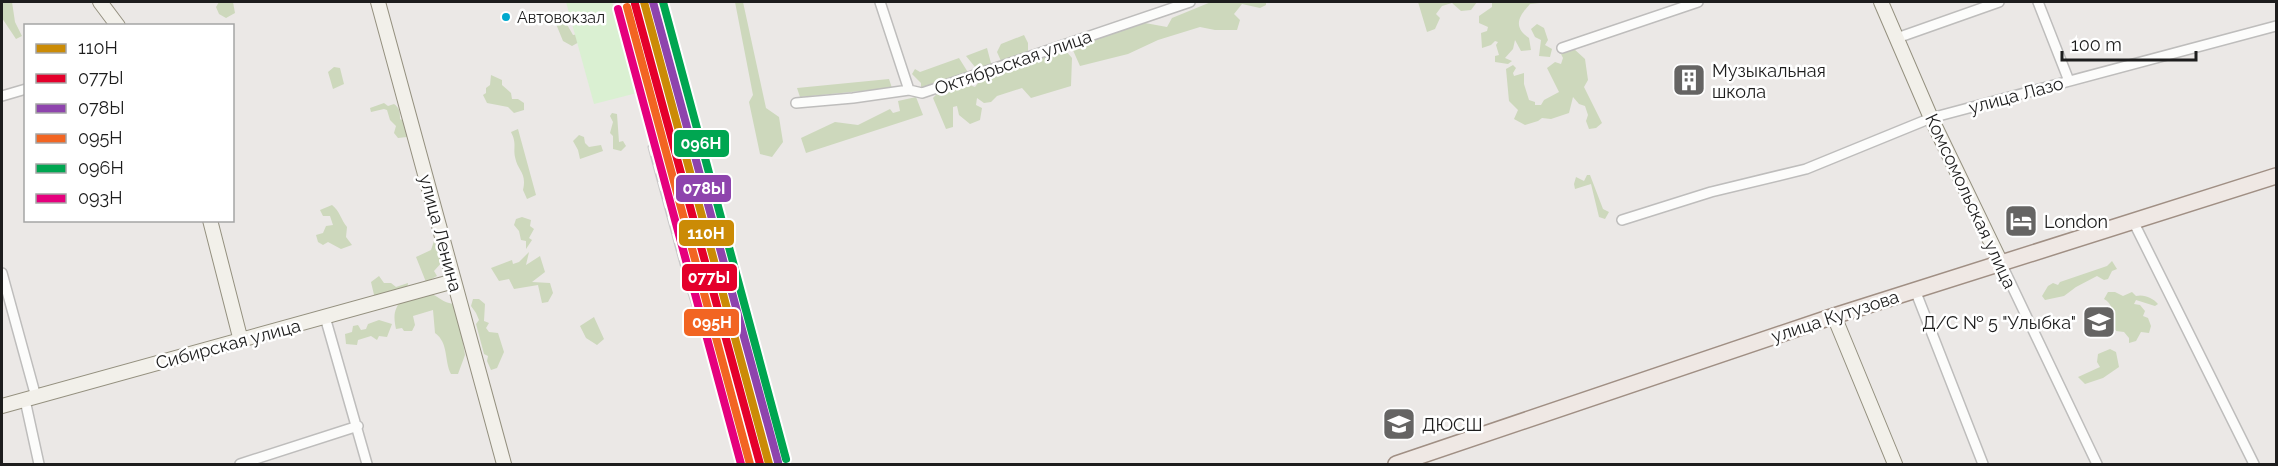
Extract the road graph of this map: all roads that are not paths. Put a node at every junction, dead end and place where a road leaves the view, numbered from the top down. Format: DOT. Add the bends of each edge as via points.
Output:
graph roads {
  1 [pos="100,2"];
  2 [pos="378,2"];
  3 [pos="880,2"];
  4 [pos="1190,2"];
  5 [pos="1698,2"];
  6 [pos="1881,2"];
  7 [pos="1999,2"];
  8 [pos="2038,2"];
  9 [pos="116,24"];
  10 [pos="2277,26"];
  11 [pos="1897,38"];
  12 [pos="1562,48"];
  13 [pos="2069,81"];
  14 [pos="24,90"];
  15 [pos="909,90"];
  16 [pos="2,96"];
  17 [pos="796,103"];
  18 [pos="1931,118"];
  19 [pos="2277,176"];
  20 [pos="1622,220"];
  21 [pos="2133,221"];
  22 [pos="211,222"];
  23 [pos="2001,263"];
  24 [pos="2,273"];
  25 [pos="454,281"];
  26 [pos="1915,290"];
  27 [pos="1834,316"];
  28 [pos="325,317"];
  29 [pos="241,341"];
  30 [pos="30,398"];
  31 [pos="2,406"];
  32 [pos="358,426"];
  33 [pos="39,465"];
  34 [pos="240,465"];
  35 [pos="367,465"];
  36 [pos="504,465"];
  37 [pos="1396,465"];
  38 [pos="1895,465"];
  39 [pos="1983,465"];
  40 [pos="2097,465"];
  41 [pos="2254,465"];
  1 -- 9 [label="street"];
  2 -- 25 [label="street, улица Ленина"];
  3 -- 15 [label="street"];
  4 -- 15 [label="street, Октябрьская улица" via="922,93"];
  5 -- 12 [label="street"];
  6 -- 11 [label="street, Комсомольская улица"];
  7 -- 11 [label="street"];
  8 -- 13 [label="street"];
  10 -- 13 [label="street, улица Лазо"];
  11 -- 18 [label="street, Комсомольская улица"];
  13 -- 18 [label="street, улица Лазо"];
  14 -- 16 [label="street"];
  15 -- 17 [label="street, Октябрьская улица"];
  18 -- 20 [label="street, улица Лазо" via="1806,169 1711,192"];
  18 -- 23 [label="street, Комсомольская улица"];
  19 -- 21 [label="main road, улица Кутузова"];
  21 -- 23 [label="main road, улица Кутузова"];
  21 -- 41 [label="street"];
  22 -- 29 [label="street"];
  23 -- 26 [label="main road, улица Кутузова"];
  23 -- 40 [label="street, Комсомольская улица"];
  24 -- 30 [label="street"];
  25 -- 28 [label="street, Сибирская улица"];
  25 -- 36 [label="street, улица Ленина"];
  26 -- 27 [label="main road, улица Кутузова"];
  26 -- 39 [label="street"];
  27 -- 37 [label="main road, улица Кутузова"];
  27 -- 38 [label="street"];
  28 -- 29 [label="street, Сибирская улица"];
  28 -- 32 [label="street"];
  29 -- 30 [label="street, Сибирская улица"];
  30 -- 31 [label="street, Сибирская улица"];
  30 -- 33 [label="street"];
  32 -- 34 [label="street"];
  32 -- 35 [label="street"];
}
